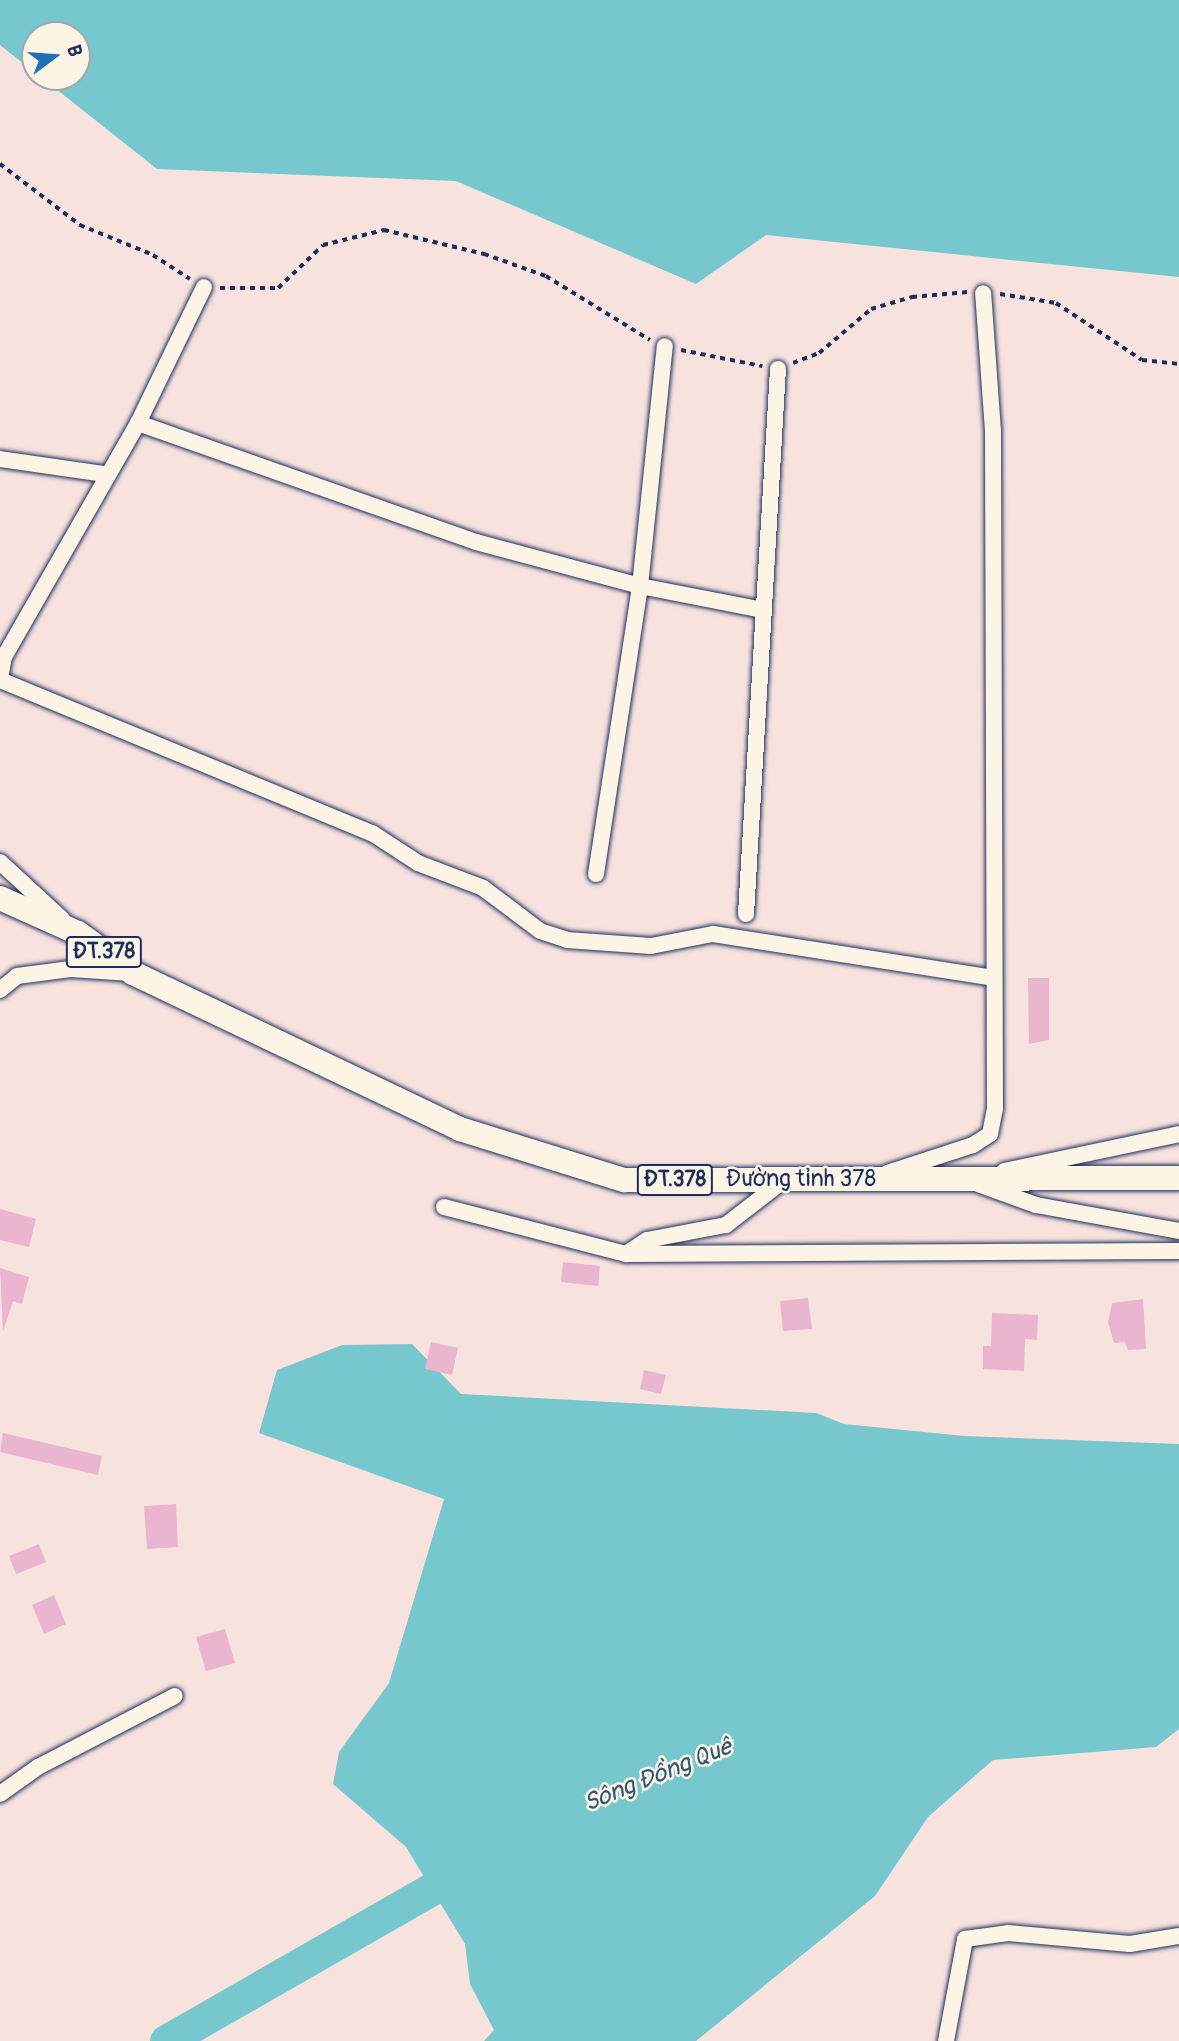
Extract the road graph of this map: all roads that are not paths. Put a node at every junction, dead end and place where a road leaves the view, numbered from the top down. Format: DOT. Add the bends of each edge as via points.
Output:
graph roads {
  1 [pos="204,287"];
  2 [pos="983,293"];
  3 [pos="665,346"];
  4 [pos="778,369"];
  5 [pos="138,423"];
  6 [pos="0,459"];
  7 [pos="104,474"];
  8 [pos="640,586"];
  9 [pos="764,610"];
  10 [pos="0,680"];
  11 [pos="0,862"];
  12 [pos="596,874"];
  13 [pos="0,898"];
  14 [pos="746,914"];
  15 [pos="78,933"];
  16 [pos="133,973"];
  17 [pos="994,978"];
  18 [pos="0,990"];
  19 [pos="1179,1134"];
  20 [pos="1179,1178"];
  21 [pos="785,1179"];
  22 [pos="871,1179"];
  23 [pos="964,1179"];
  24 [pos="444,1206"];
  25 [pos="1179,1231"];
  26 [pos="1179,1251"];
  27 [pos="626,1254"];
  28 [pos="175,1696"];
  29 [pos="0,1794"];
  30 [pos="1179,1936"];
  31 [pos="946,2041"];
  1 -- 5 [label="street"];
  2 -- 17 [label="street" via="993,431"];
  3 -- 8 [label="street"];
  4 -- 9 [label="street"];
  5 -- 7 [label="street"];
  5 -- 8 [label="street" via="476,542"];
  6 -- 7 [label="street"];
  7 -- 10 [label="street" via="4,657"];
  8 -- 9 [label="street"];
  8 -- 12 [label="street"];
  9 -- 14 [label="street"];
  10 -- 17 [label="street" via="372,833 418,863 483,888 540,931 566,940 651,946 713,934"];
  11 -- 15 [label="street"];
  13 -- 15 [label="main road, ĐT.378"];
  15 -- 16 [label="main road, ĐT.378"];
  16 -- 18 [label="street" via="71,969 17,976"];
  16 -- 21 [label="main road, Đường tỉnh 378 / ĐT.378" via="460,1129 624,1181"];
  17 -- 22 [label="street" via="995,1109 990,1133 973,1145"];
  19 -- 23 [label="street"];
  20 -- 23 [label="main road, Đường tỉnh 378 / ĐT.378"];
  21 -- 22 [label="main road, Đường tỉnh 378 / ĐT.378"];
  21 -- 27 [label="street" via="726,1225 647,1240"];
  22 -- 23 [label="main road, Đường tỉnh 378 / ĐT.378"];
  23 -- 25 [label="street" via="1036,1205"];
  24 -- 27 [label="street"];
  26 -- 27 [label="street"];
  28 -- 29 [label="street" via="38,1767"];
  30 -- 31 [label="street" via="1130,1944 1008,1933 965,1939"];
}
